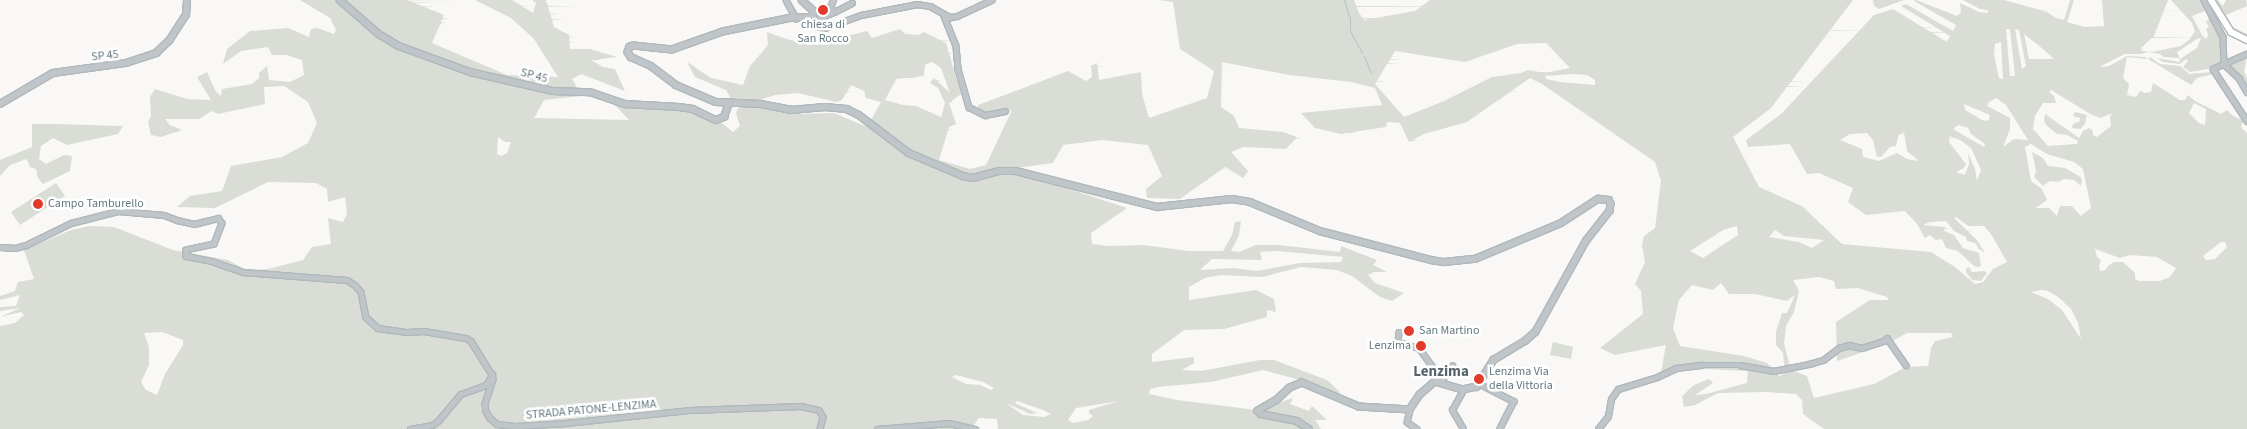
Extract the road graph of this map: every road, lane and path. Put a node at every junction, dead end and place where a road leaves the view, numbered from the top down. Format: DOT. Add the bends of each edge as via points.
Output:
graph roads {
  1 [pos="187,0"];
  2 [pos="340,0"];
  3 [pos="786,0"];
  4 [pos="802,0"];
  5 [pos="834,0"];
  6 [pos="991,0"];
  7 [pos="2204,0"];
  8 [pos="2211,0"];
  9 [pos="852,2"];
  10 [pos="832,12"];
  11 [pos="944,16"];
  12 [pos="796,18"];
  13 [pos="810,20"];
  14 [pos="840,21"];
  15 [pos="2247,40"];
  16 [pos="2247,54"];
  17 [pos="2224,64"];
  18 [pos="2247,92"];
  19 [pos="729,103"];
  20 [pos="0,104"];
  21 [pos="1005,111"];
  22 [pos="2247,121"];
  23 [pos="0,247"];
  24 [pos="1399,332"];
  25 [pos="1906,364"];
  26 [pos="1452,366"];
  27 [pos="492,375"];
  28 [pos="1439,382"];
  29 [pos="1480,384"];
  30 [pos="1463,390"];
  31 [pos="1410,410"];
  32 [pos="410,429"];
  33 [pos="820,429"];
  34 [pos="877,429"];
  35 [pos="975,429"];
  36 [pos="1309,429"];
  37 [pos="1417,429"];
  38 [pos="1463,429"];
  39 [pos="1500,429"];
  40 [pos="1598,429"];
  1 -- 20 [label="street, SP 45" via="186,15 156,54 126,63 54,73"];
  2 -- 19 [label="street, SP 45" via="398,46 470,72 554,92 590,92 625,104 686,108 716,120 724,117"];
  3 -- 12 [label="street"];
  4 -- 13 [label="street" via="814,10"];
  5 -- 10 [label="street" via="830,7"];
  6 -- 11 [label="street" via="957,16"];
  7 -- 17 [label="street" via="2223,37"];
  8 -- 15 [label="main road" via="2231,32"];
  9 -- 10 [label="street"];
  10 -- 13 [label="street"];
  10 -- 14 [label="street"];
  11 -- 14 [label="street" via="930,6 917,4"];
  11 -- 21 [label="street" via="956,46 958,69 969,107 985,115"];
  12 -- 13 [label="street"];
  12 -- 19 [label="street" via="711,35 672,50 634,46 628,49 632,57 676,84 706,98"];
  13 -- 14 [label="street" via="813,26 824,28"];
  16 -- 17 [label="street"];
  17 -- 18 [label="street" via="2239,78"];
  17 -- 22 [label="street" via="2213,69 2214,72"];
  19 -- 29 [label="street" via="761,104 791,110 846,109 910,152 963,176 1012,170 1157,208 1232,199 1250,202 1320,231 1444,262 1475,259 1561,223 1598,199 1609,200 1610,211 1587,240 1536,332 1494,360"];
  23 -- 27 [label="street" via="15,248 71,223 118,211 164,215 194,224 218,218 222,224 214,244 186,250 186,256 243,272 350,281 361,292 366,317 374,326 466,338 476,347"];
  24 -- 28 [label="street" via="1398,342 1419,348 1440,377"];
  25 -- 40 [label="street" via="1887,338 1884,342 1868,346 1849,345 1823,360 1773,371 1740,365 1676,368 1618,389 1608,416"];
  26 -- 28 [label="street"];
  27 -- 32 [label="street" via="486,385 461,394 432,426"];
  27 -- 33 [label="street, STRADA PATONE-LENZIMA" via="485,404 486,411 497,424 517,426 690,410 800,406 819,410 823,418"];
  28 -- 30 [label="street"];
  28 -- 31 [label="street" via="1420,395"];
  29 -- 30 [label="street"];
  29 -- 39 [label="street" via="1514,401"];
  30 -- 38 [label="street" via="1452,410"];
  31 -- 36 [label="street" via="1359,407 1302,383 1258,411 1297,421"];
  31 -- 37 [label="street" via="1409,425"];
  34 -- 35 [label="street" via="949,423"];
}
